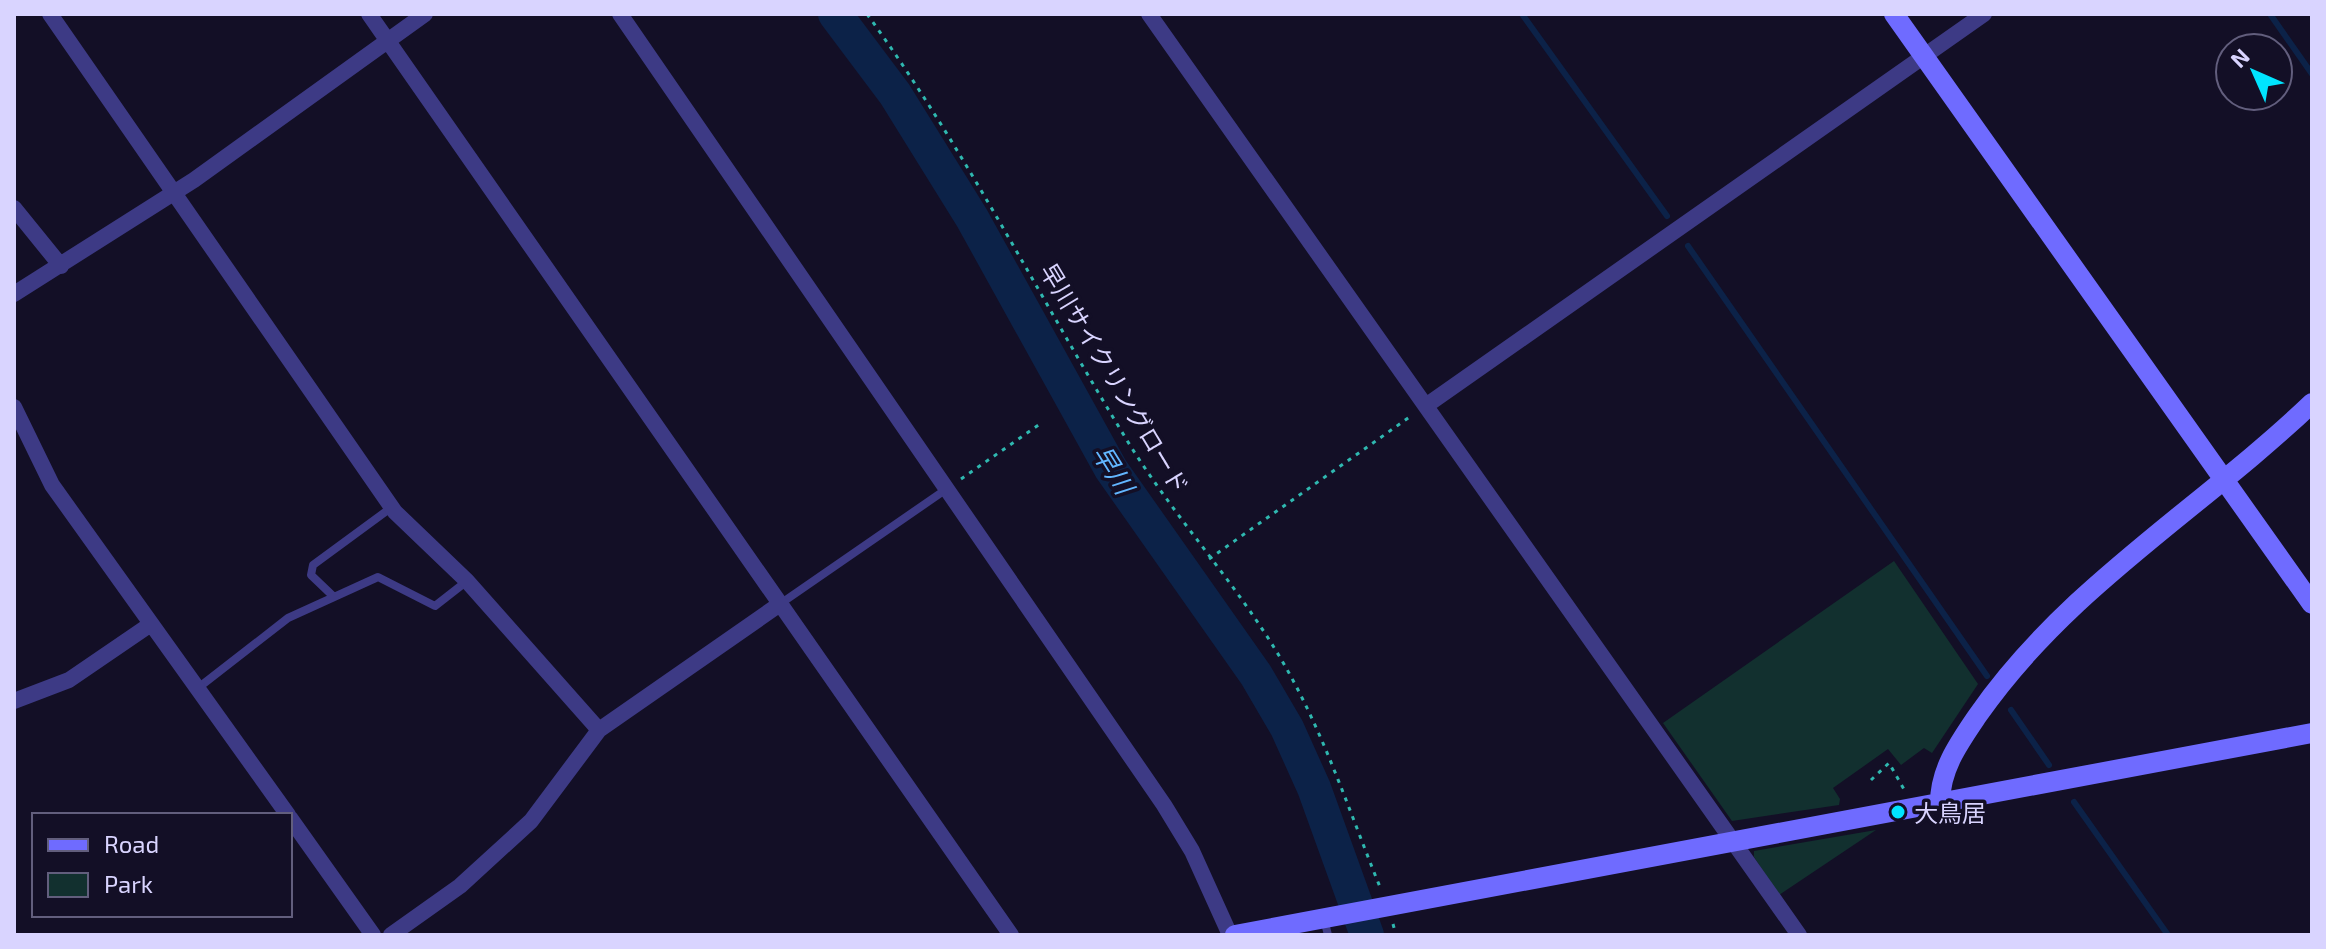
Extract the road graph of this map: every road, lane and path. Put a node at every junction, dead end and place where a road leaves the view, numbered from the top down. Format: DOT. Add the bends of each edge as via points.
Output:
graph roads {
  1 [pos="50,14"];
  2 [pos="369,14"];
  3 [pos="425,14"];
  4 [pos="620,14"];
  5 [pos="867,14"];
  6 [pos="1149,14"];
  7 [pos="1894,14"];
  8 [pos="1984,14"];
  9 [pos="388,40"];
  10 [pos="1924,56"];
  11 [pos="176,192"];
  12 [pos="14,208"];
  13 [pos="61,266"];
  14 [pos="14,294"];
  15 [pos="2312,403"];
  16 [pos="1427,405"];
  17 [pos="14,407"];
  18 [pos="1040,424"];
  19 [pos="2223,478"];
  20 [pos="948,488"];
  21 [pos="392,507"];
  22 [pos="1209,559"];
  23 [pos="467,581"];
  24 [pos="334,597"];
  25 [pos="780,604"];
  26 [pos="2312,604"];
  27 [pos="151,624"];
  28 [pos="198,689"];
  29 [pos="14,701"];
  30 [pos="599,730"];
  31 [pos="2312,733"];
  32 [pos="1871,780"];
  33 [pos="1906,798"];
  34 [pos="1940,803"];
  35 [pos="286,813"];
  36 [pos="292,821"];
  37 [pos="1733,840"];
  38 [pos="1383,901"];
  39 [pos="1327,924"];
  40 [pos="373,935"];
  41 [pos="391,935"];
  42 [pos="1011,935"];
  43 [pos="1233,935"];
  44 [pos="1799,935"];
  1 -- 11 [label="street"];
  2 -- 9 [label="street"];
  3 -- 9 [label="street"];
  4 -- 20 [label="street"];
  5 -- 22 [label="path, 早川サイクリングロード" via="939,116 1125,437"];
  6 -- 16 [label="street"];
  7 -- 10 [label="street"];
  8 -- 10 [label="street"];
  9 -- 11 [label="street"];
  9 -- 25 [label="street"];
  10 -- 16 [label="street"];
  10 -- 19 [label="street"];
  11 -- 13 [label="street"];
  11 -- 21 [label="street"];
  12 -- 13 [label="street"];
  13 -- 14 [label="street"];
  15 -- 19 [label="street"];
  16 -- 22 [label="path"];
  16 -- 37 [label="street"];
  17 -- 27 [label="street" via="52,485"];
  18 -- 20 [label="path"];
  19 -- 26 [label="street"];
  19 -- 34 [label="street" via="2092,586 2029,649 1950,759 1940,784"];
  20 -- 25 [label="lane"];
  20 -- 43 [label="street" via="1179,828"];
  21 -- 23 [label="street"];
  21 -- 24 [label="lane" via="313,565 311,575"];
  22 -- 38 [label="path, 早川サイクリングロード" via="1245,604 1304,703"];
  23 -- 24 [label="lane" via="435,606 378,577"];
  23 -- 30 [label="street"];
  24 -- 28 [label="lane" via="288,618"];
  25 -- 30 [label="street"];
  25 -- 42 [label="street"];
  27 -- 28 [label="street"];
  27 -- 29 [label="street" via="69,680"];
  28 -- 35 [label="street"];
  30 -- 41 [label="street" via="531,821 460,886"];
  31 -- 34 [label="street"];
  32 -- 33 [label="path" via="1889,763 1904,784"];
  34 -- 37 [label="street"];
  36 -- 40 [label="street"];
  37 -- 38 [label="street"];
  37 -- 44 [label="street"];
  38 -- 39 [label="street"];
  39 -- 43 [label="street"];
}
